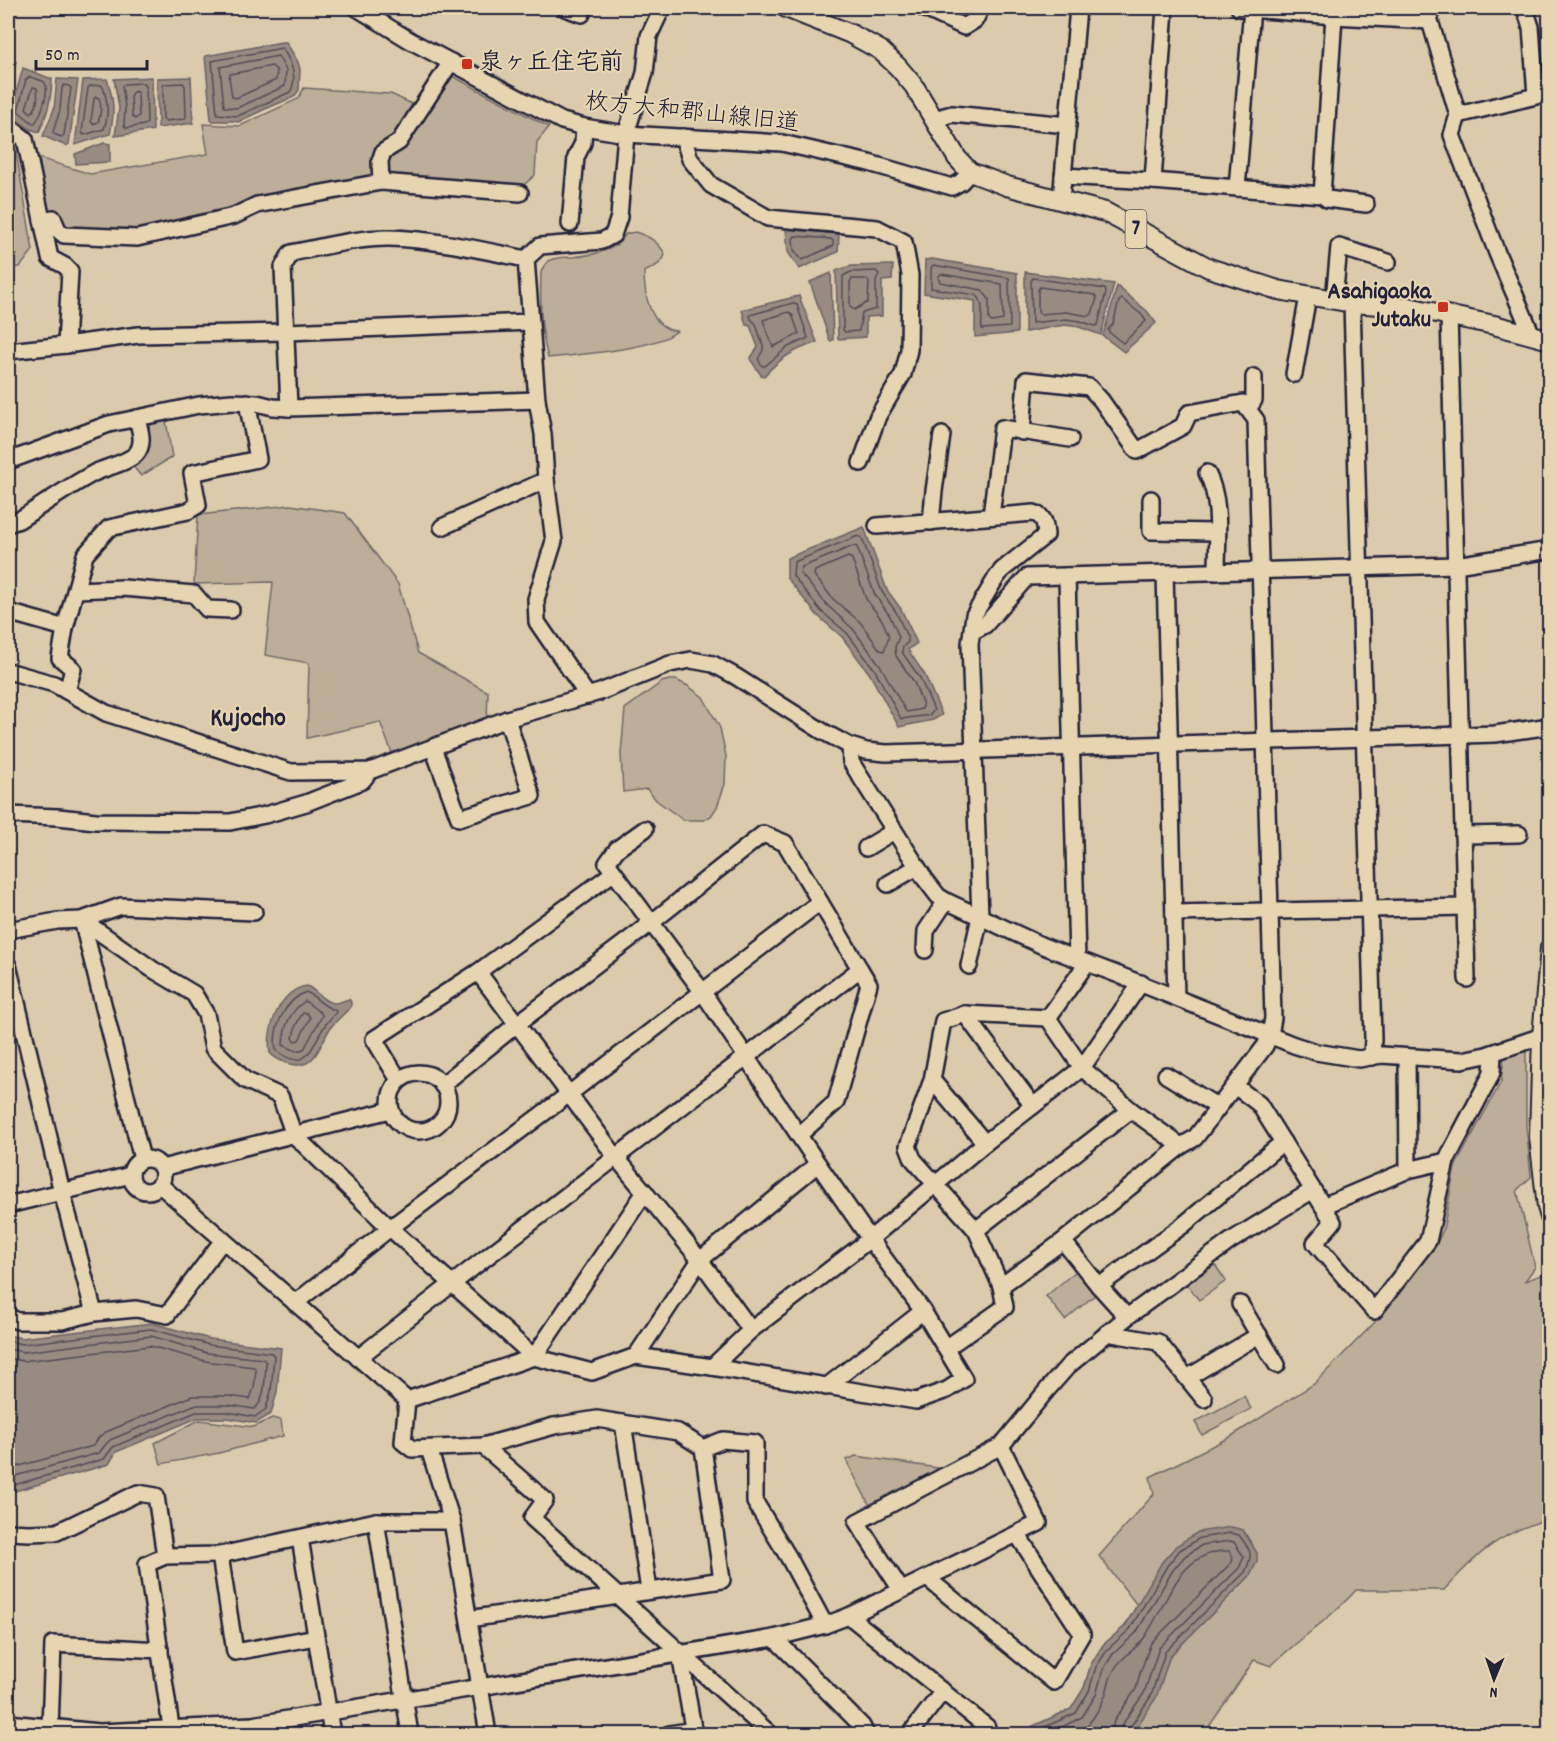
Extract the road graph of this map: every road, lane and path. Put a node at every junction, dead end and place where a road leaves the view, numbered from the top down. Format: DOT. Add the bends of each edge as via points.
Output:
graph roads {
  1 [pos="358,8"];
  2 [pos="565,8"];
  3 [pos="662,8"];
  4 [pos="786,8"];
  5 [pos="923,8"];
  6 [pos="981,8"];
  7 [pos="1078,8"];
  8 [pos="1165,8"];
  9 [pos="1248,8"];
  10 [pos="1525,8"];
  11 [pos="582,14"];
  12 [pos="1429,14"];
  13 [pos="1334,16"];
  14 [pos="451,62"];
  15 [pos="1458,115"];
  16 [pos="934,119"];
  17 [pos="1068,125"];
  18 [pos="8,126"];
  19 [pos="584,128"];
  20 [pos="626,134"];
  21 [pos="683,137"];
  22 [pos="970,172"];
  23 [pos="1063,176"];
  24 [pos="1153,181"];
  25 [pos="381,183"];
  26 [pos="1237,188"];
  27 [pos="520,193"];
  28 [pos="1322,195"];
  29 [pos="1061,200"];
  30 [pos="1366,204"];
  31 [pos="42,220"];
  32 [pos="570,224"];
  33 [pos="526,259"];
  34 [pos="1388,262"];
  35 [pos="1308,296"];
  36 [pos="1343,302"];
  37 [pos="1449,315"];
  38 [pos="530,322"];
  39 [pos="287,332"];
  40 [pos="1541,338"];
  41 [pos="66,345"];
  42 [pos="8,351"];
  43 [pos="1294,374"];
  44 [pos="1254,377"];
  45 [pos="537,400"];
  46 [pos="247,402"];
  47 [pos="289,408"];
  48 [pos="1248,409"];
  49 [pos="137,418"];
  50 [pos="1022,432"];
  51 [pos="942,435"];
  52 [pos="1070,439"];
  53 [pos="8,461"];
  54 [pos="861,463"];
  55 [pos="1207,473"];
  56 [pos="546,480"];
  57 [pos="1151,499"];
  58 [pos="991,516"];
  59 [pos="931,522"];
  60 [pos="8,524"];
  61 [pos="877,526"];
  62 [pos="442,527"];
  63 [pos="1217,532"];
  64 [pos="1550,550"];
  65 [pos="1456,565"];
  66 [pos="1359,568"];
  67 [pos="1261,570"];
  68 [pos="1217,572"];
  69 [pos="1165,573"];
  70 [pos="1067,576"];
  71 [pos="76,590"];
  72 [pos="231,610"];
  73 [pos="8,612"];
  74 [pos="65,628"];
  75 [pos="972,632"];
  76 [pos="8,671"];
  77 [pos="67,691"];
  78 [pos="588,696"];
  79 [pos="507,720"];
  80 [pos="1550,726"];
  81 [pos="1460,735"];
  82 [pos="1364,738"];
  83 [pos="1266,741"];
  84 [pos="1169,744"];
  85 [pos="850,746"];
  86 [pos="1072,747"];
  87 [pos="433,748"];
  88 [pos="974,750"];
  89 [pos="370,771"];
  90 [pos="8,815"];
  91 [pos="645,829"];
  92 [pos="894,831"];
  93 [pos="1519,834"];
  94 [pos="1463,835"];
  95 [pos="866,848"];
  96 [pos="917,867"];
  97 [pos="613,873"];
  98 [pos="888,884"];
  99 [pos="946,901"];
  100 [pos="820,902"];
  101 [pos="1465,907"];
  102 [pos="1369,909"];
  103 [pos="1270,911"];
  104 [pos="254,912"];
  105 [pos="1173,913"];
  106 [pos="980,917"];
  107 [pos="82,920"];
  108 [pos="651,923"];
  109 [pos="8,930"];
  110 [pos="1550,948"];
  111 [pos="925,950"];
  112 [pos="1082,961"];
  113 [pos="8,965"];
  114 [pos="969,966"];
  115 [pos="860,969"];
  116 [pos="478,972"];
  117 [pos="1467,979"];
  118 [pos="1141,983"];
  119 [pos="702,991"];
  120 [pos="1176,997"];
  121 [pos="11,1000"];
  122 [pos="965,1014"];
  123 [pos="1048,1018"];
  124 [pos="517,1024"];
  125 [pos="1270,1035"];
  126 [pos="1546,1036"];
  127 [pos="1493,1053"];
  128 [pos="1372,1057"];
  129 [pos="1407,1057"];
  130 [pos="747,1058"];
  131 [pos="1082,1068"];
  132 [pos="1166,1075"];
  133 [pos="399,1080"];
  134 [pos="932,1080"];
  135 [pos="442,1085"];
  136 [pos="1235,1086"];
  137 [pos="569,1094"];
  138 [pos="1033,1106"];
  139 [pos="1218,1107"];
  140 [pos="390,1110"];
  141 [pos="1131,1110"];
  142 [pos="294,1135"];
  143 [pos="799,1136"];
  144 [pos="1283,1142"];
  145 [pos="985,1143"];
  146 [pos="1181,1146"];
  147 [pos="616,1157"];
  148 [pos="142,1159"];
  149 [pos="1446,1161"];
  150 [pos="818,1164"];
  151 [pos="162,1168"];
  152 [pos="1408,1170"];
  153 [pos="131,1175"];
  154 [pos="937,1184"];
  155 [pos="160,1185"];
  156 [pos="1313,1190"];
  157 [pos="62,1192"];
  158 [pos="645,1192"];
  159 [pos="8,1205"];
  160 [pos="1323,1206"];
  161 [pos="1550,1217"];
  162 [pos="390,1228"];
  163 [pos="976,1230"];
  164 [pos="870,1239"];
  165 [pos="223,1240"];
  166 [pos="1063,1241"];
  167 [pos="700,1260"];
  168 [pos="453,1283"];
  169 [pos="1001,1286"];
  170 [pos="1099,1286"];
  171 [pos="295,1303"];
  172 [pos="1240,1304"];
  173 [pos="923,1311"];
  174 [pos="94,1313"];
  175 [pos="8,1316"];
  176 [pos="1126,1317"];
  177 [pos="750,1330"];
  178 [pos="1107,1333"];
  179 [pos="1259,1335"];
  180 [pos="946,1348"];
  181 [pos="636,1356"];
  182 [pos="534,1357"];
  183 [pos="358,1358"];
  184 [pos="1277,1365"];
  185 [pos="712,1367"];
  186 [pos="1187,1378"];
  187 [pos="826,1387"];
  188 [pos="1204,1399"];
  189 [pos="407,1400"];
  190 [pos="622,1423"];
  191 [pos="483,1446"];
  192 [pos="1001,1446"];
  193 [pos="703,1448"];
  194 [pos="429,1449"];
  195 [pos="375,1521"];
  196 [pos="452,1521"];
  197 [pos="8,1532"];
  198 [pos="1017,1534"];
  199 [pos="300,1538"];
  200 [pos="220,1555"];
  201 [pos="165,1556"];
  202 [pos="927,1578"];
  203 [pos="648,1590"];
  204 [pos="901,1590"];
  205 [pos="616,1596"];
  206 [pos="849,1616"];
  207 [pos="470,1618"];
  208 [pos="825,1625"];
  209 [pos="316,1637"];
  210 [pos="774,1638"];
  211 [pos="160,1650"];
  212 [pos="680,1653"];
  213 [pos="479,1687"];
  214 [pos="943,1691"];
  215 [pos="404,1699"];
  216 [pos="328,1712"];
  217 [pos="8,1723"];
  218 [pos="987,1727"];
  219 [pos="50,1728"];
  220 [pos="253,1730"];
  221 [pos="172,1731"];
  222 [pos="694,1732"];
  223 [pos="99,1733"];
  224 [pos="332,1734"];
  225 [pos="410,1734"];
  226 [pos="488,1734"];
  227 [pos="669,1734"];
  228 [pos="770,1734"];
  229 [pos="866,1734"];
  230 [pos="910,1734"];
  1 -- 14 [label="street, 枚方大和郡山線旧道"];
  2 -- 11 [label="street"];
  3 -- 20 [label="street" via="649,36 645,73"];
  4 -- 16 [label="main road" via="880,50 914,86"];
  5 -- 6 [label="street" via="964,27 975,20"];
  7 -- 17 [label="street"];
  8 -- 24 [label="street"];
  9 -- 13 [label="street"];
  9 -- 26 [label="street"];
  10 -- 15 [label="street" via="1531,27 1536,96"];
  12 -- 13 [label="street"];
  12 -- 15 [label="street"];
  13 -- 28 [label="street"];
  14 -- 19 [label="street, 枚方大和郡山線旧道" via="562,121"];
  14 -- 25 [label="street" via="399,142 383,152"];
  15 -- 40 [label="street" via="1452,135 1497,253"];
  16 -- 17 [label="street" via="952,114"];
  16 -- 22 [label="main road"];
  17 -- 23 [label="street"];
  18 -- 31 [label="street" via="25,139"];
  19 -- 20 [label="street, 枚方大和郡山線旧道"];
  19 -- 32 [label="street" via="583,143 576,157"];
  20 -- 21 [label="street, 枚方大和郡山線旧道"];
  20 -- 33 [label="street" via="619,217 613,235 602,241 540,246"];
  21 -- 22 [label="street, 枚方大和郡山線旧道" via="782,143 952,187"];
  21 -- 54 [label="street" via="690,159 711,185 768,218 877,228 904,242 910,275 909,350 903,374 878,416"];
  22 -- 29 [label="main road, 7"];
  23 -- 24 [label="street"];
  23 -- 29 [label="street"];
  24 -- 26 [label="street"];
  25 -- 27 [label="street"];
  25 -- 31 [label="street" via="257,205 234,216 137,238 64,235 53,218"];
  26 -- 28 [label="street"];
  28 -- 30 [label="street"];
  29 -- 35 [label="main road, 7" via="1105,212 1209,268"];
  31 -- 41 [label="street" via="50,258 70,271"];
  33 -- 38 [label="street"];
  33 -- 39 [label="street" via="437,242 387,238 291,253 283,267"];
  34 -- 36 [label="street" via="1339,247"];
  35 -- 36 [label="main road, 7"];
  35 -- 43 [label="street"];
  36 -- 37 [label="main road, 7"];
  36 -- 66 [label="street"];
  37 -- 40 [label="main road, 7"];
  37 -- 65 [label="street"];
  38 -- 39 [label="street"];
  38 -- 45 [label="street"];
  39 -- 41 [label="street" via="138,335"];
  39 -- 47 [label="street"];
  41 -- 42 [label="street"];
  44 -- 48 [label="street" via="1254,400"];
  45 -- 47 [label="street"];
  45 -- 56 [label="street"];
  46 -- 47 [label="street"];
  46 -- 49 [label="street" via="199,405"];
  46 -- 71 [label="street" via="258,459 192,473 198,504 188,511 109,528 85,555"];
  48 -- 50 [label="street" via="1243,403 1189,413 1183,426 1137,451 1089,387 1026,380"];
  48 -- 67 [label="street" via="1256,420"];
  49 -- 53 [label="street" via="109,424"];
  49 -- 60 [label="street" via="141,441 136,454 96,472"];
  50 -- 52 [label="street"];
  50 -- 58 [label="street" via="1002,428"];
  51 -- 59 [label="street"];
  55 -- 63 [label="street" via="1216,501"];
  56 -- 62 [label="street"];
  56 -- 78 [label="street" via="554,540 536,598 537,622"];
  57 -- 63 [label="street" via="1151,531"];
  58 -- 59 [label="street"];
  58 -- 75 [label="street" via="1040,515 1045,521 1046,535 1002,570 974,615"];
  59 -- 61 [label="street"];
  63 -- 68 [label="street"];
  64 -- 65 [label="street"];
  65 -- 66 [label="street"];
  65 -- 81 [label="street"];
  66 -- 67 [label="street"];
  66 -- 82 [label="street"];
  67 -- 68 [label="street"];
  67 -- 83 [label="street"];
  68 -- 69 [label="street"];
  69 -- 70 [label="street"];
  69 -- 84 [label="street"];
  70 -- 75 [label="street" via="1028,577 985,625"];
  70 -- 86 [label="street"];
  71 -- 72 [label="street" via="123,588 194,594 207,609"];
  71 -- 74 [label="street"];
  73 -- 74 [label="street"];
  74 -- 77 [label="street" via="60,658 73,669"];
  75 -- 88 [label="street"];
  76 -- 77 [label="street"];
  77 -- 89 [label="street" via="106,713 291,772"];
  78 -- 79 [label="street"];
  78 -- 85 [label="street" via="670,664 691,660 713,664"];
  79 -- 87 [label="street"];
  79 -- 87 [label="street" via="532,796 459,818"];
  80 -- 81 [label="street"];
  81 -- 82 [label="street"];
  81 -- 94 [label="street"];
  82 -- 83 [label="street"];
  82 -- 102 [label="street"];
  83 -- 84 [label="street"];
  83 -- 103 [label="street"];
  84 -- 86 [label="street"];
  84 -- 105 [label="street"];
  85 -- 88 [label="street" via="886,753"];
  85 -- 92 [label="street" via="851,762"];
  86 -- 88 [label="street"];
  86 -- 112 [label="street"];
  87 -- 89 [label="street"];
  88 -- 106 [label="street"];
  89 -- 90 [label="street" via="362,781 306,802 230,822 96,821"];
  91 -- 97 [label="street" via="617,849 607,863"];
  92 -- 95 [label="street"];
  92 -- 96 [label="street"];
  93 -- 94 [label="street"];
  94 -- 101 [label="street"];
  96 -- 98 [label="street"];
  96 -- 99 [label="street"];
  97 -- 108 [label="street"];
  97 -- 116 [label="street"];
  99 -- 106 [label="street"];
  99 -- 111 [label="street" via="927,931"];
  100 -- 108 [label="street" via="785,843 763,834"];
  100 -- 115 [label="street"];
  100 -- 119 [label="street"];
  101 -- 102 [label="street"];
  101 -- 117 [label="street"];
  102 -- 103 [label="street"];
  102 -- 128 [label="street"];
  103 -- 105 [label="street"];
  103 -- 125 [label="street" via="1274,1018"];
  104 -- 107 [label="street" via="121,906"];
  105 -- 120 [label="street"];
  106 -- 112 [label="street"];
  106 -- 114 [label="street"];
  107 -- 109 [label="street"];
  107 -- 142 [label="street" via="194,994 206,1014 213,1048 245,1080 280,1096"];
  107 -- 148 [label="street"];
  108 -- 119 [label="street"];
  108 -- 124 [label="street"];
  110 -- 126 [label="main road"];
  112 -- 118 [label="street"];
  112 -- 123 [label="street"];
  113 -- 121 [label="street"];
  115 -- 130 [label="street"];
  115 -- 143 [label="street" via="870,984 836,1102"];
  116 -- 124 [label="street"];
  116 -- 133 [label="street" via="374,1039"];
  118 -- 120 [label="street"];
  118 -- 131 [label="street"];
  119 -- 130 [label="street"];
  119 -- 137 [label="street"];
  120 -- 125 [label="street"];
  121 -- 157 [label="street"];
  122 -- 123 [label="street"];
  122 -- 134 [label="street" via="943,1021"];
  122 -- 138 [label="street"];
  123 -- 131 [label="street"];
  124 -- 135 [label="street"];
  124 -- 137 [label="street"];
  125 -- 128 [label="street" via="1338,1057"];
  125 -- 136 [label="street"];
  126 -- 127 [label="street"];
  126 -- 161 [label="main road" via="1539,1137"];
  127 -- 129 [label="street" via="1462,1060"];
  127 -- 149 [label="street" via="1489,1079"];
  128 -- 129 [label="street"];
  129 -- 152 [label="street"];
  130 -- 143 [label="street"];
  130 -- 147 [label="street"];
  131 -- 138 [label="street"];
  131 -- 141 [label="street"];
  132 -- 139 [label="street"];
  133 -- 135 [label="street" via="417,1072"];
  133 -- 140 [label="street" via="393,1088"];
  134 -- 145 [label="street"];
  134 -- 154 [label="street" via="908,1146 914,1159"];
  135 -- 140 [label="street" via="448,1104 439,1122 430,1128 410,1130"];
  136 -- 139 [label="street"];
  136 -- 144 [label="street" via="1259,1104"];
  137 -- 147 [label="street"];
  137 -- 162 [label="street"];
  138 -- 145 [label="street"];
  139 -- 146 [label="street" via="1196,1138"];
  140 -- 142 [label="street"];
  141 -- 146 [label="street"];
  141 -- 163 [label="street"];
  142 -- 151 [label="street"];
  142 -- 162 [label="street"];
  143 -- 150 [label="street"];
  144 -- 156 [label="street"];
  144 -- 170 [label="street" via="1182,1226"];
  145 -- 154 [label="street"];
  146 -- 166 [label="street"];
  147 -- 158 [label="street"];
  147 -- 168 [label="street"];
  148 -- 151 [label="street" via="155,1161"];
  148 -- 153 [label="street"];
  149 -- 152 [label="street"];
  149 -- 160 [label="street" via="1428,1241 1374,1311 1315,1243 1333,1222"];
  150 -- 164 [label="street"];
  150 -- 167 [label="street"];
  151 -- 155 [label="street"];
  152 -- 160 [label="street"];
  153 -- 155 [label="street" via="135,1185 145,1190"];
  153 -- 157 [label="street"];
  154 -- 163 [label="street"];
  154 -- 164 [label="street"];
  155 -- 165 [label="street"];
  156 -- 160 [label="street"];
  156 -- 176 [label="street" via="1232,1240"];
  157 -- 159 [label="street"];
  157 -- 174 [label="street"];
  158 -- 167 [label="street"];
  158 -- 182 [label="street"];
  162 -- 168 [label="street"];
  162 -- 171 [label="street"];
  163 -- 169 [label="street"];
  164 -- 173 [label="street"];
  164 -- 177 [label="street"];
  165 -- 171 [label="street"];
  165 -- 174 [label="street" via="166,1315 136,1309"];
  166 -- 169 [label="street"];
  166 -- 170 [label="street"];
  167 -- 177 [label="street"];
  167 -- 181 [label="street"];
  168 -- 182 [label="street"];
  168 -- 183 [label="street"];
  169 -- 180 [label="street" via="1005,1307"];
  170 -- 176 [label="street"];
  171 -- 183 [label="street"];
  172 -- 179 [label="street"];
  173 -- 180 [label="street"];
  173 -- 187 [label="street"];
  174 -- 175 [label="street" via="62,1321 17,1322"];
  176 -- 178 [label="street"];
  177 -- 185 [label="street"];
  178 -- 186 [label="street" via="1158,1342"];
  178 -- 192 [label="street" via="1068,1366"];
  179 -- 184 [label="street"];
  179 -- 186 [label="street"];
  180 -- 187 [label="street" via="964,1379 916,1401"];
  181 -- 182 [label="street" via="592,1372"];
  181 -- 185 [label="street"];
  182 -- 189 [label="street"];
  183 -- 189 [label="street"];
  185 -- 187 [label="street"];
  186 -- 188 [label="street"];
  189 -- 194 [label="street" via="403,1442 412,1449"];
  190 -- 191 [label="street" via="597,1419 554,1426"];
  190 -- 193 [label="street" via="678,1432"];
  190 -- 203 [label="street"];
  191 -- 194 [label="street"];
  191 -- 205 [label="street" via="545,1500 532,1518"];
  192 -- 198 [label="street" via="1039,1523"];
  192 -- 204 [label="street" via="857,1522"];
  193 -- 203 [label="street" via="722,1580"];
  193 -- 208 [label="street" via="723,1440 755,1443 755,1502"];
  194 -- 196 [label="street"];
  195 -- 196 [label="street"];
  195 -- 199 [label="street"];
  195 -- 215 [label="street"];
  196 -- 207 [label="street"];
  197 -- 201 [label="street" via="57,1532 138,1493 156,1496"];
  198 -- 202 [label="street"];
  198 -- 202 [label="street" via="1082,1634 1054,1682"];
  199 -- 200 [label="street"];
  199 -- 209 [label="street"];
  200 -- 201 [label="street"];
  200 -- 209 [label="street" via="235,1652"];
  201 -- 211 [label="street" via="147,1564"];
  202 -- 204 [label="street"];
  203 -- 205 [label="street"];
  204 -- 206 [label="street"];
  205 -- 207 [label="street"];
  205 -- 212 [label="street"];
  206 -- 208 [label="street"];
  206 -- 214 [label="street"];
  207 -- 213 [label="street"];
  208 -- 210 [label="street"];
  209 -- 216 [label="street"];
  210 -- 212 [label="street"];
  210 -- 229 [label="street"];
  211 -- 219 [label="street" via="53,1644"];
  211 -- 221 [label="street"];
  212 -- 213 [label="street"];
  212 -- 222 [label="street"];
  212 -- 228 [label="street"];
  213 -- 215 [label="street"];
  213 -- 226 [label="street"];
  214 -- 218 [label="street"];
  214 -- 230 [label="street"];
  215 -- 216 [label="street"];
  215 -- 225 [label="street"];
  216 -- 220 [label="street"];
  216 -- 224 [label="street"];
  217 -- 219 [label="street"];
  219 -- 223 [label="street"];
  220 -- 221 [label="street"];
  221 -- 223 [label="street"];
  222 -- 227 [label="street"];
}
